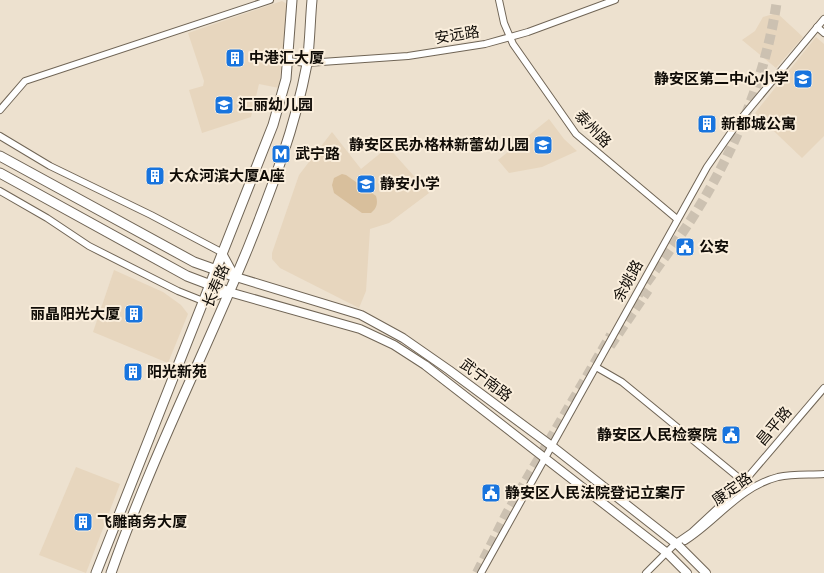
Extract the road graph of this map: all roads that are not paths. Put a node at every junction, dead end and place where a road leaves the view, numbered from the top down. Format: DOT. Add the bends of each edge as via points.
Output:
graph roads {
  1 [pos="270,0"];
  2 [pos="292,0"];
  3 [pos="312,0"];
  4 [pos="499,0"];
  5 [pos="615,0"];
  6 [pos="824,20"];
  7 [pos="817,27"];
  8 [pos="824,33"];
  9 [pos="510,38"];
  10 [pos="292,62"];
  11 [pos="307,63"];
  12 [pos="0,110"];
  13 [pos="0,136"];
  14 [pos="0,156"];
  15 [pos="0,173"];
  16 [pos="0,191"];
  17 [pos="677,219"];
  18 [pos="223,253"];
  19 [pos="216,271"];
  20 [pos="236,277"];
  21 [pos="210,285"];
  22 [pos="230,292"];
  23 [pos="203,300"];
  24 [pos="596,367"];
  25 [pos="824,388"];
  26 [pos="552,447"];
  27 [pos="545,460"];
  28 [pos="824,474"];
  29 [pos="744,482"];
  30 [pos="677,544"];
  31 [pos="667,553"];
  32 [pos="96,573"];
  33 [pos="111,573"];
  34 [pos="482,573"];
  35 [pos="646,573"];
  36 [pos="687,573"];
  37 [pos="706,573"];
  1 -- 12 [label="street" via="25,81"];
  2 -- 10 [label="main road, 长寿路"];
  3 -- 11 [label="main road, 长寿路"];
  4 -- 9 [label="street, 泰州路"];
  5 -- 9 [label="street, 安远路"];
  6 -- 7 [label="street, 余姚路"];
  7 -- 8 [label="street"];
  7 -- 17 [label="street, 余姚路" via="719,149"];
  9 -- 11 [label="street, 安远路" via="466,48 408,56"];
  9 -- 17 [label="street, 泰州路" via="576,134"];
  10 -- 11 [label="street, 安远路"];
  10 -- 18 [label="main road, 长寿路" via="273,125"];
  11 -- 20 [label="main road, 长寿路" via="291,128 267,201"];
  13 -- 18 [label="street" via="50,166"];
  14 -- 19 [label="main road" via="194,262"];
  15 -- 21 [label="main road" via="187,276"];
  16 -- 23 [label="street" via="89,246 178,291"];
  17 -- 24 [label="street, 余姚路"];
  18 -- 19 [label="main road, 长寿路"];
  18 -- 20 [label="street"];
  19 -- 20 [label="main road, 武宁南路"];
  19 -- 21 [label="main road, 长寿路"];
  20 -- 22 [label="main road, 长寿路"];
  20 -- 26 [label="main road, 武宁南路" via="361,315 403,338"];
  21 -- 22 [label="main road"];
  21 -- 23 [label="main road, 长寿路"];
  22 -- 23 [label="street"];
  22 -- 27 [label="main road, 武宁南路" via="360,328 394,345 425,365"];
  22 -- 33 [label="main road, 长寿路" via="132,512"];
  23 -- 32 [label="main road, 长寿路"];
  24 -- 26 [label="street, 余姚路"];
  24 -- 29 [label="street" via="622,382"];
  25 -- 29 [label="street, 昌平路"];
  26 -- 27 [label="street, 余姚路"];
  26 -- 30 [label="main road, 武宁南路"];
  27 -- 31 [label="main road, 武宁南路"];
  27 -- 34 [label="street, 余姚路"];
  28 -- 30 [label="street, 康定路" via="778,477 756,486 736,498 694,535"];
  29 -- 30 [label="street, 康定路"];
  30 -- 31 [label="street, 康定路"];
  30 -- 37 [label="main road, 武宁南路"];
  31 -- 35 [label="street, 康定路"];
  31 -- 36 [label="main road, 武宁南路"];
}
